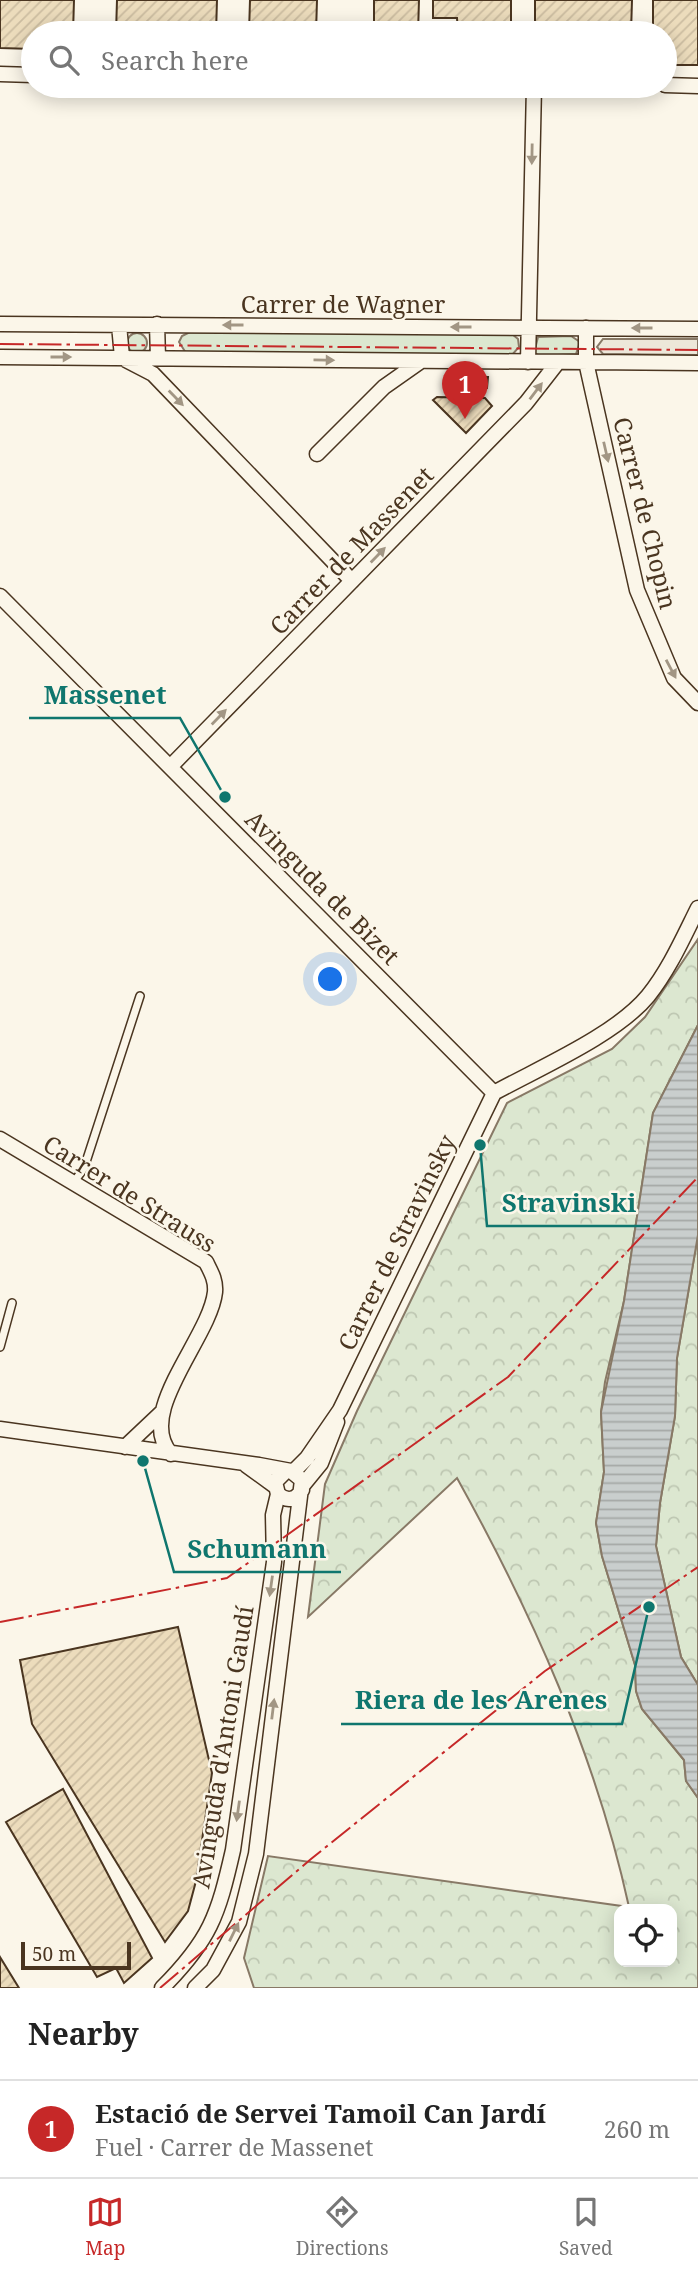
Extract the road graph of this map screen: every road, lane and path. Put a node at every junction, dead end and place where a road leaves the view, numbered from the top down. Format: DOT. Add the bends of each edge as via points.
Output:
graph roads {
  1 [pos="0,74"];
  2 [pos="21,75"];
  3 [pos="677,85"];
  4 [pos="698,86"];
  5 [pos="534,98"];
  6 [pos="0,324"];
  7 [pos="157,324"];
  8 [pos="119,325"];
  9 [pos="529,327"];
  10 [pos="586,328"];
  11 [pos="698,329"];
  12 [pos="0,357"];
  13 [pos="122,358"];
  14 [pos="158,358"];
  15 [pos="421,361"];
  16 [pos="528,362"];
  17 [pos="558,362"];
  18 [pos="586,362"];
  19 [pos="698,363"];
  20 [pos="317,454"];
  21 [pos="352,581"];
  22 [pos="0,596"];
  23 [pos="698,703"];
  24 [pos="172,766"];
  25 [pos="698,908"];
  26 [pos="140,996"];
  27 [pos="494,1093"];
  28 [pos="0,1139"];
  29 [pos="74,1183"];
  30 [pos="12,1303"];
  31 [pos="0,1347"];
  32 [pos="340,1410"];
  33 [pos="161,1413"];
  34 [pos="0,1429"];
  35 [pos="125,1447"];
  36 [pos="171,1454"];
  37 [pos="246,1465"];
  38 [pos="290,1471"];
  39 [pos="303,1487"];
  40 [pos="276,1490"];
  41 [pos="162,1988"];
  42 [pos="195,1988"];
  1 -- 2 [label="street"];
  3 -- 4 [label="street"];
  5 -- 9 [label="street, one-way"];
  6 -- 8 [label="street, Carrer de Wagner"];
  7 -- 8 [label="street, Carrer de Wagner"];
  9 -- 7 [label="street, Carrer de Wagner, one-way"];
  7 -- 14 [label="street"];
  8 -- 13 [label="street"];
  9 -- 10 [label="street, Carrer de Wagner"];
  9 -- 16 [label="street"];
  11 -- 10 [label="street, Carrer de Wagner, one-way"];
  10 -- 18 [label="street"];
  12 -- 13 [label="street, one-way"];
  13 -- 14 [label="street"];
  13 -- 21 [label="street, one-way" via="153,374"];
  14 -- 15 [label="street, one-way"];
  15 -- 16 [label="street"];
  15 -- 20 [label="street" via="384,387"];
  16 -- 17 [label="street"];
  17 -- 18 [label="street"];
  21 -- 17 [label="street, Carrer de Massenet, one-way" via="527,403"];
  18 -- 19 [label="street"];
  18 -- 23 [label="street, Carrer de Chopin, one-way" via="637,590 674,678"];
  24 -- 21 [label="street, Carrer de Massenet, one-way"];
  22 -- 24 [label="street, Avinguda de Bizet"];
  24 -- 27 [label="street, Avinguda de Bizet"];
  25 -- 27 [label="street" via="647,997 621,1021"];
  26 -- 29 [label="lane" via="84,1168"];
  27 -- 32 [label="street, Carrer de Stravinsky"];
  28 -- 29 [label="street, Carrer de Strauss"];
  29 -- 33 [label="street, Carrer de Strauss" via="206,1262 214,1277 213,1303"];
  30 -- 31 [label="lane"];
  32 -- 38 [label="street, Carrer de Stravinsky" via="307,1458"];
  32 -- 39 [label="street, Carrer de Stravinsky" via="321,1463"];
  33 -- 35 [label="street, Carrer de Strauss"];
  33 -- 36 [label="street" via="162,1445"];
  34 -- 35 [label="street"];
  35 -- 36 [label="street"];
  36 -- 37 [label="street"];
  37 -- 38 [label="street"];
  37 -- 40 [label="street"];
  38 -- 39 [label="street" via="300,1476"];
  38 -- 40 [label="street" via="277,1477"];
  39 -- 40 [label="street" via="295,1498 287,1499"];
  42 -- 39 [label="street, Avinguda d'Antoni Gaudí, one-way" via="213,1970 239,1922 256,1854"];
  40 -- 41 [label="street, Avinguda d'Antoni Gaudí, one-way" via="274,1562 225,1888 217,1914 194,1956"];
}
